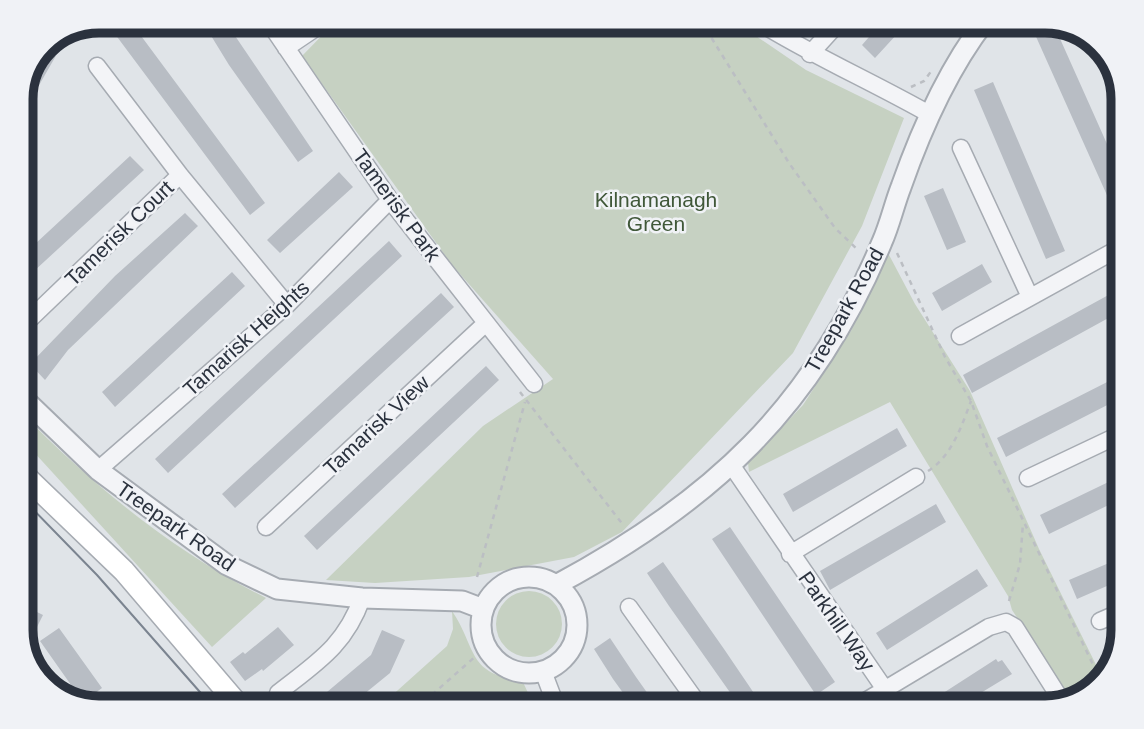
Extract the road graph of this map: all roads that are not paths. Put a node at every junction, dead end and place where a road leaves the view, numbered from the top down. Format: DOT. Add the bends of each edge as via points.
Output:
graph roads {
  1 [pos="276,33"];
  2 [pos="308,33"];
  3 [pos="776,33"];
  4 [pos="829,33"];
  5 [pos="976,33"];
  6 [pos="286,48"];
  7 [pos="810,54"];
  8 [pos="97,66"];
  9 [pos="932,115"];
  10 [pos="961,148"];
  11 [pos="180,175"];
  12 [pos="390,200"];
  13 [pos="1111,253"];
  14 [pos="1030,297"];
  15 [pos="287,305"];
  16 [pos="33,316"];
  17 [pos="486,323"];
  18 [pos="954,338"];
  19 [pos="534,384"];
  20 [pos="33,408"];
  21 [pos="1111,439"];
  22 [pos="732,466"];
  23 [pos="97,470"];
  24 [pos="922,474"];
  25 [pos="1023,482"];
  26 [pos="33,484"];
  27 [pos="266,527"];
  28 [pos="790,554"];
  29 [pos="556,585"];
  30 [pos="362,598"];
  31 [pos="629,607"];
  32 [pos="483,609"];
  33 [pos="1111,616"];
  34 [pos="1093,624"];
  35 [pos="543,671"];
  36 [pos="884,688"];
  37 [pos="278,693"];
  38 [pos="1057,694"];
  39 [pos="231,696"];
  40 [pos="552,696"];
  41 [pos="692,696"];
  42 [pos="872,696"];
  1 -- 6 [label="street, Tamerisk Park"];
  2 -- 6 [label="street"];
  3 -- 7 [label="street"];
  4 -- 7 [label="street"];
  5 -- 9 [label="street, Treepark Road"];
  6 -- 12 [label="street, Tamerisk Park"];
  7 -- 9 [label="street"];
  8 -- 11 [label="street, Tamerisk Court"];
  9 -- 22 [label="street, Treepark Road" via="855,300 822,358 779,417"];
  10 -- 14 [label="street"];
  11 -- 15 [label="street, Tamerisk Court"];
  11 -- 16 [label="street, Tamerisk Court"];
  12 -- 15 [label="street, Tamarisk Heights"];
  12 -- 17 [label="street, Tamerisk Park"];
  13 -- 14 [label="street"];
  14 -- 18 [label="street"];
  15 -- 23 [label="street, Tamarisk Heights"];
  17 -- 19 [label="street, Tamerisk Park"];
  17 -- 27 [label="street, Tamarisk View"];
  20 -- 23 [label="street, Treepark Road"];
  21 -- 25 [label="street"];
  22 -- 28 [label="street, Parkhill Way"];
  22 -- 29 [label="street, Treepark Road" via="647,532"];
  23 -- 30 [label="street, Treepark Road" via="227,565 277,589"];
  24 -- 28 [label="street, Parkhill Way"];
  26 -- 39 [label="main road" via="124,571"];
  28 -- 36 [label="street, Parkhill Way"];
  29 -- 32 [label="street" via="535,577 507,582"];
  29 -- 35 [label="street" via="573,606 577,631 566,657"];
  30 -- 32 [label="street, Treepark Road" via="462,601"];
  30 -- 37 [label="street" via="339,643"];
  31 -- 41 [label="street"];
  32 -- 35 [label="street" via="482,637 494,658 518,672"];
  33 -- 34 [label="street"];
  35 -- 40 [label="street"];
  36 -- 38 [label="street" via="989,627 1006,622 1015,627"];
  36 -- 42 [label="street"];
}
